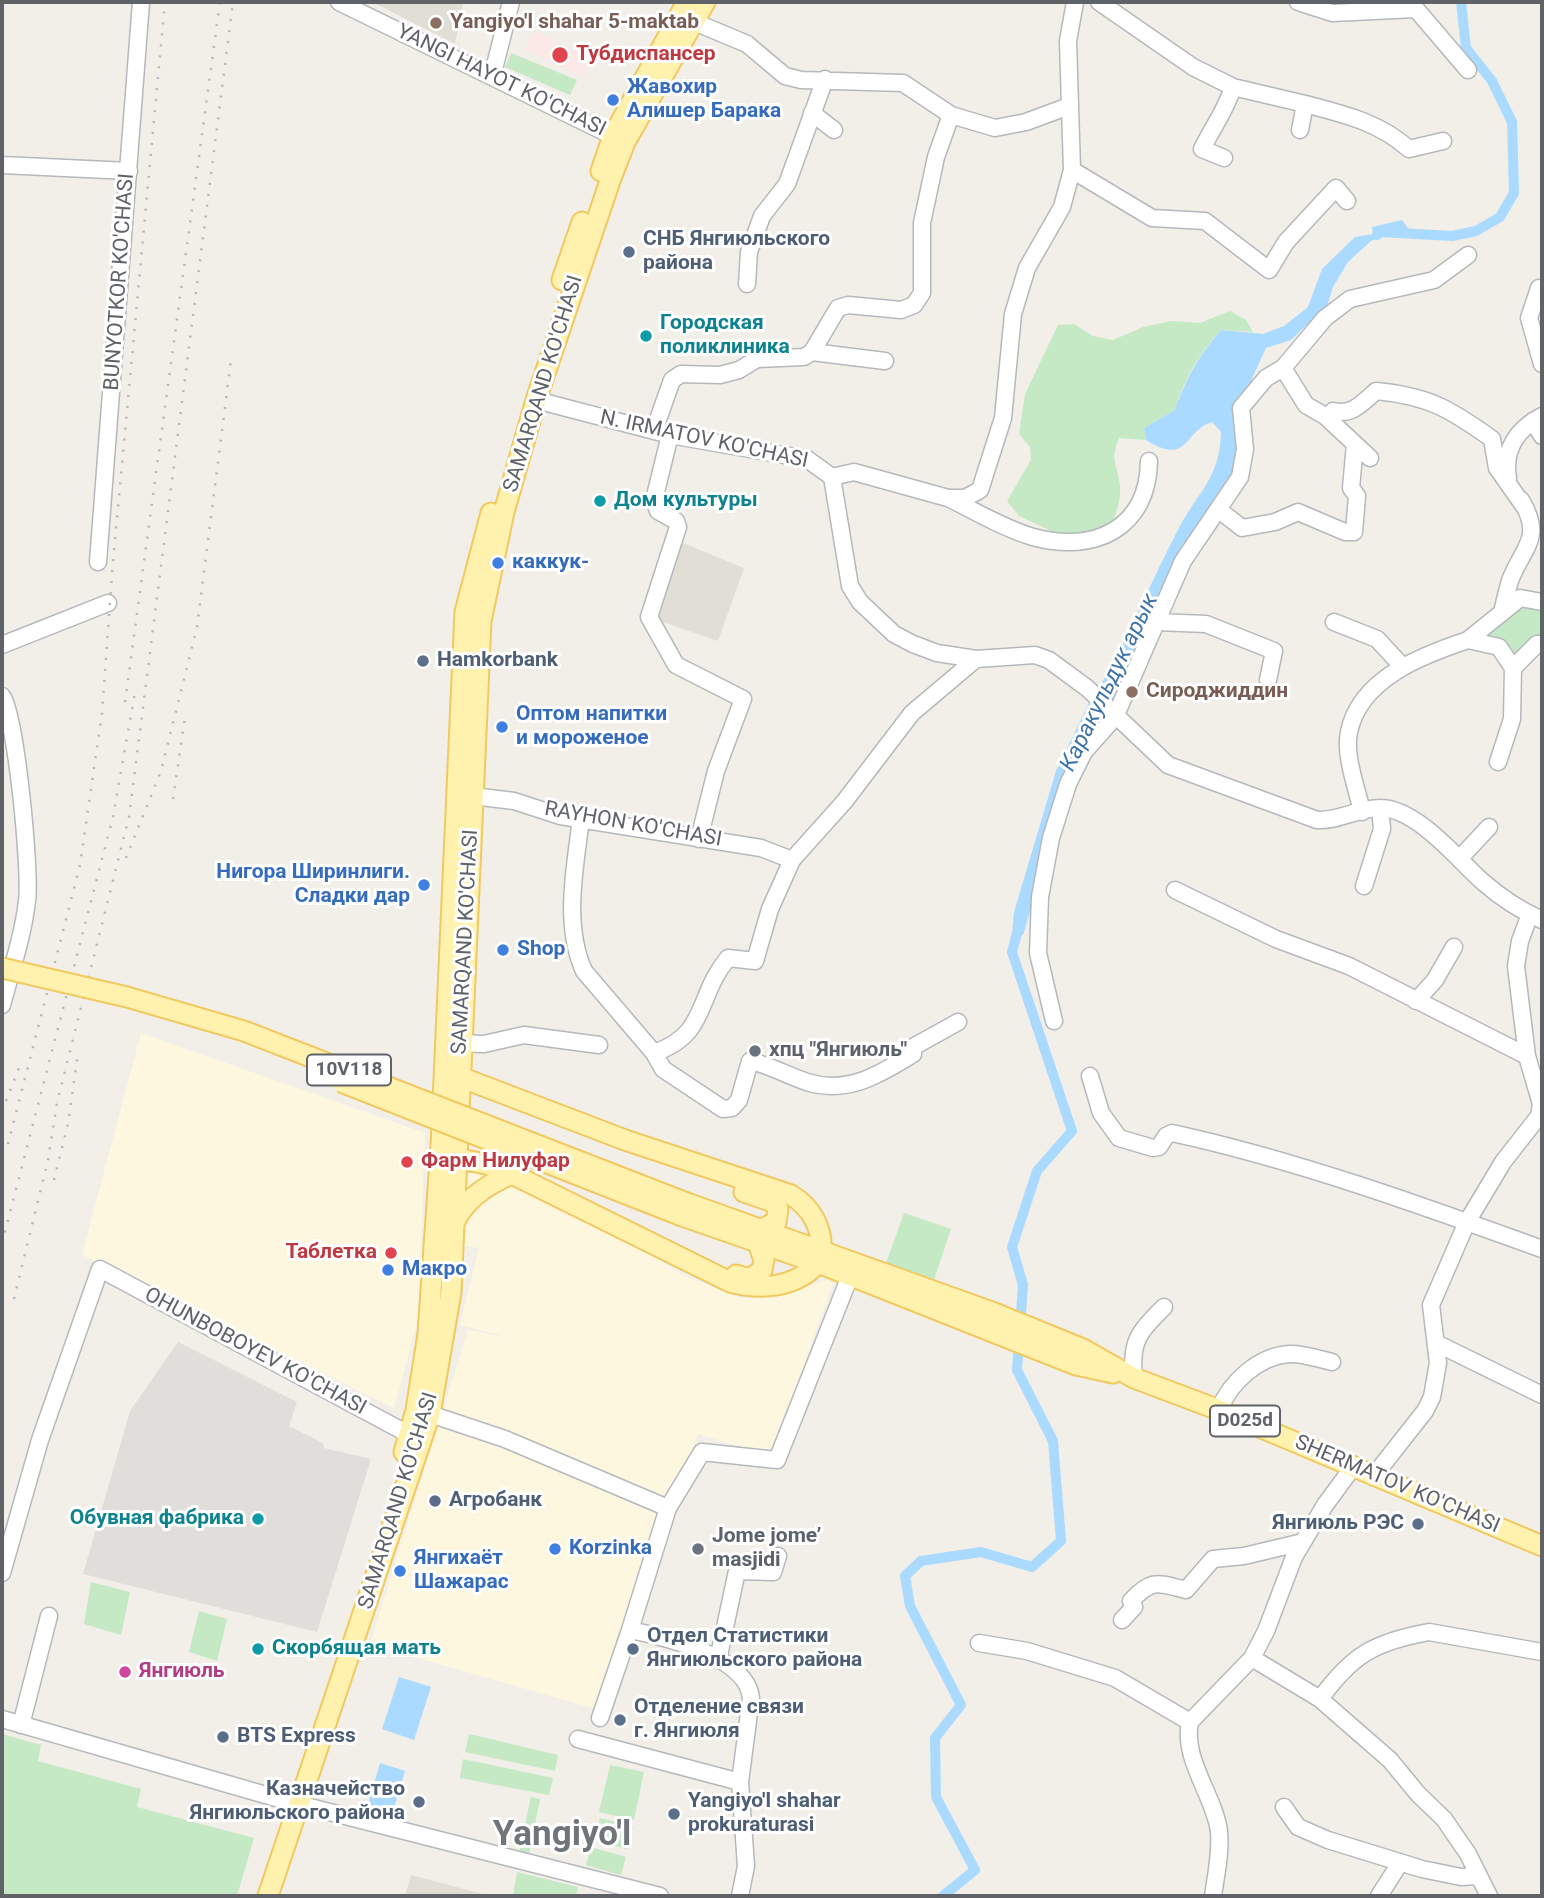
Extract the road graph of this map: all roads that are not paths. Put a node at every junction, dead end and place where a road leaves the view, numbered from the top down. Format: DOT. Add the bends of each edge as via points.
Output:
graph roads {
  1 [pos="141,2"];
  2 [pos="339,2"];
  3 [pos="511,2"];
  4 [pos="705,2"];
  5 [pos="1075,2"];
  6 [pos="1099,2"];
  7 [pos="1298,2"];
  8 [pos="1418,6"];
  9 [pos="687,13"];
  10 [pos="1468,70"];
  11 [pos="492,77"];
  12 [pos="825,79"];
  13 [pos="1233,87"];
  14 [pos="1305,104"];
  15 [pos="1069,106"];
  16 [pos="812,113"];
  17 [pos="951,115"];
  18 [pos="834,130"];
  19 [pos="1300,130"];
  20 [pos="619,139"];
  21 [pos="1443,141"];
  22 [pos="1224,158"];
  23 [pos="2,165"];
  24 [pos="1072,170"];
  25 [pos="128,171"];
  26 [pos="1347,201"];
  27 [pos="1468,256"];
  28 [pos="747,284"];
  29 [pos="1539,288"];
  30 [pos="812,352"];
  31 [pos="886,361"];
  32 [pos="1542,364"];
  33 [pos="1283,368"];
  34 [pos="536,400"];
  35 [pos="1333,411"];
  36 [pos="1537,418"];
  37 [pos="662,433"];
  38 [pos="1542,436"];
  39 [pos="1355,444"];
  40 [pos="1370,458"];
  41 [pos="1149,461"];
  42 [pos="832,477"];
  43 [pos="948,498"];
  44 [pos="1526,509"];
  45 [pos="1219,510"];
  46 [pos="98,562"];
  47 [pos="108,603"];
  48 [pos="1542,603"];
  49 [pos="1502,612"];
  50 [pos="1157,622"];
  51 [pos="1334,622"];
  52 [pos="1468,640"];
  53 [pos="1542,644"];
  54 [pos="2,645"];
  55 [pos="976,659"];
  56 [pos="1402,666"];
  57 [pos="1513,668"];
  58 [pos="1268,680"];
  59 [pos="2,696"];
  60 [pos="1115,717"];
  61 [pos="1498,762"];
  62 [pos="473,796"];
  63 [pos="1380,808"];
  64 [pos="1362,812"];
  65 [pos="581,819"];
  66 [pos="1489,827"];
  67 [pos="699,839"];
  68 [pos="1460,858"];
  69 [pos="792,860"];
  70 [pos="1364,886"];
  71 [pos="1175,890"];
  72 [pos="1536,917"];
  73 [pos="1454,947"];
  74 [pos="2,968"];
  75 [pos="2,981"];
  76 [pos="1416,1001"];
  77 [pos="2,1005"];
  78 [pos="1054,1021"];
  79 [pos="958,1022"];
  80 [pos="454,1044"];
  81 [pos="599,1045"];
  82 [pos="654,1053"];
  83 [pos="1527,1056"];
  84 [pos="1090,1076"];
  85 [pos="452,1083"];
  86 [pos="1540,1117"];
  87 [pos="449,1147"];
  88 [pos="512,1174"];
  89 [pos="684,1210"];
  90 [pos="1467,1222"];
  91 [pos="454,1224"];
  92 [pos="760,1236"];
  93 [pos="1542,1249"];
  94 [pos="819,1258"];
  95 [pos="850,1276"];
  96 [pos="1164,1307"];
  97 [pos="985,1319"];
  98 [pos="1437,1343"];
  99 [pos="1332,1362"];
  100 [pos="1135,1378"];
  101 [pos="1542,1395"];
  102 [pos="1219,1409"];
  103 [pos="430,1414"];
  104 [pos="410,1435"];
  105 [pos="1353,1467"];
  106 [pos="1373,1477"];
  107 [pos="668,1508"];
  108 [pos="1303,1542"];
  109 [pos="1542,1546"];
  110 [pos="778,1556"];
  111 [pos="2,1573"];
  112 [pos="49,1616"];
  113 [pos="1122,1620"];
  114 [pos="631,1630"];
  115 [pos="979,1643"];
  116 [pos="1542,1652"];
  117 [pos="1252,1658"];
  118 [pos="718,1660"];
  119 [pos="1320,1699"];
  120 [pos="600,1718"];
  121 [pos="2,1719"];
  122 [pos="1190,1723"];
  123 [pos="21,1725"];
  124 [pos="578,1739"];
  125 [pos="740,1783"];
  126 [pos="294,1803"];
  127 [pos="1284,1807"];
  128 [pos="1400,1863"];
  129 [pos="1478,1876"];
  130 [pos="260,1896"];
  131 [pos="268,1896"];
  132 [pos="660,1896"];
  133 [pos="740,1896"];
  134 [pos="1213,1896"];
  135 [pos="1379,1896"];
  136 [pos="1489,1896"];
  1 -- 25 [label="street, BUNYOTKOR KO'CHASI"];
  2 -- 11 [label="street, YANGI HAYOT KO'CHASI"];
  3 -- 11 [label="street"];
  4 -- 9 [label="main road, SAMARQAND KO'CHASI"];
  5 -- 15 [label="street" via="1069,41"];
  6 -- 13 [label="street" via="1192,67"];
  7 -- 8 [label="street" via="1332,13"];
  8 -- 10 [label="street"];
  9 -- 12 [label="street" via="747,44 785,76"];
  9 -- 20 [label="main road, SAMARQAND KO'CHASI"];
  11 -- 20 [label="street, YANGI HAYOT KO'CHASI"];
  12 -- 16 [label="street"];
  12 -- 17 [label="street" via="903,83"];
  13 -- 14 [label="street"];
  13 -- 22 [label="street" via="1225,112 1202,149"];
  14 -- 19 [label="street"];
  14 -- 21 [label="street" via="1366,120 1409,149"];
  15 -- 17 [label="street" via="995,128"];
  15 -- 24 [label="street"];
  16 -- 18 [label="street"];
  16 -- 28 [label="street" via="788,184 762,216 749,252"];
  17 -- 30 [label="street" via="936,157 922,223 922,293 914,305 901,310 838,308"];
  20 -- 34 [label="main road, SAMARQAND KO'CHASI"];
  20 -- 80 [label="main road, SAMARQAND KO'CHASI" via="567,265 465,612"];
  23 -- 25 [label="street"];
  24 -- 26 [label="street" via="1152,218 1205,221 1269,270 1286,242 1336,188"];
  24 -- 43 [label="street" via="1062,207 1027,268 1013,314 1003,418 980,490 965,498"];
  25 -- 46 [label="street, BUNYOTKOR KO'CHASI"];
  27 -- 33 [label="street" via="1434,280 1350,299 1325,318"];
  29 -- 32 [label="street" via="1529,317"];
  30 -- 31 [label="street"];
  30 -- 37 [label="street" via="757,359 720,375 681,374 672,380"];
  33 -- 39 [label="street" via="1306,405"];
  33 -- 45 [label="street" via="1266,378 1241,408 1245,449 1240,477"];
  34 -- 37 [label="street, N. IRMATOV KO'CHASI"];
  34 -- 62 [label="main road, SAMARQAND KO'CHASI" via="481,615"];
  35 -- 44 [label="street" via="1344,414 1357,409 1376,391 1421,398 1448,408 1492,439 1497,468"];
  36 -- 38 [label="street"];
  36 -- 44 [label="street" via="1509,446 1505,461 1507,477"];
  37 -- 42 [label="street, N. IRMATOV KO'CHASI" via="807,459"];
  37 -- 67 [label="street" via="654,500 658,511 678,527 649,617 676,665 743,699 716,771"];
  39 -- 40 [label="street"];
  39 -- 45 [label="street" via="1354,532 1298,512 1242,528"];
  41 -- 43 [label="street" via="1138,510 1117,531 1080,542 1034,537"];
  42 -- 43 [label="street" via="855,471"];
  42 -- 55 [label="street, N. IRMATOV KO'CHASI" via="846,568 860,602 894,635 912,644"];
  44 -- 49 [label="street" via="1532,528 1530,546 1511,579"];
  45 -- 50 [label="street" via="1184,561"];
  47 -- 54 [label="street"];
  48 -- 49 [label="street" via="1520,598"];
  49 -- 52 [label="street"];
  50 -- 58 [label="street" via="1206,624 1274,651"];
  50 -- 60 [label="street"];
  51 -- 56 [label="street" via="1377,639"];
  52 -- 56 [label="street"];
  52 -- 57 [label="street" via="1499,647"];
  53 -- 57 [label="street" via="1536,644"];
  55 -- 60 [label="street, N. IRMATOV KO'CHASI" via="1035,655 1049,660 1087,688"];
  55 -- 69 [label="street" via="912,713 844,802"];
  56 -- 64 [label="street" via="1366,699 1349,732"];
  57 -- 61 [label="street" via="1512,719"];
  59 -- 77 [label="street" via="16,743 28,899"];
  60 -- 64 [label="street, N. IRMATOV KO'CHASI" via="1167,765 1317,820 1334,821"];
  60 -- 78 [label="street" via="1084,752 1051,838 1033,938"];
  62 -- 65 [label="street, RAYHON KO'CHASI" via="514,801"];
  62 -- 80 [label="main road, SAMARQAND KO'CHASI"];
  63 -- 64 [label="street, N. IRMATOV KO'CHASI"];
  63 -- 68 [label="street" via="1418,824"];
  63 -- 70 [label="street" via="1382,829"];
  65 -- 67 [label="street, RAYHON KO'CHASI"];
  65 -- 82 [label="street" via="573,921 578,957 592,981"];
  66 -- 68 [label="street"];
  67 -- 69 [label="street, RAYHON KO'CHASI" via="761,848"];
  68 -- 72 [label="street" via="1485,884"];
  69 -- 82 [label="street" via="755,961 728,958 687,1036"];
  71 -- 76 [label="street" via="1276,939 1349,966"];
  72 -- 83 [label="street" via="1520,941 1516,966"];
  73 -- 76 [label="street"];
  74 -- 89 [label="main road, 10V118, bridge" via="244,1031"];
  75 -- 89 [label="main road, 10V118, bridge" via="124,1009 242,1044"];
  76 -- 83 [label="street"];
  79 -- 82 [label="street" via="913,1047 913,1054 852,1086 817,1085 750,1062 740,1100 733,1108 723,1109 672,1076"];
  80 -- 81 [label="street" via="484,1044 524,1035"];
  80 -- 85 [label="main road, SAMARQAND KO'CHASI"];
  83 -- 86 [label="street" via="1541,1104"];
  84 -- 90 [label="street" via="1101,1113 1119,1138 1153,1148 1172,1133 1221,1144"];
  85 -- 87 [label="main road, SAMARQAND KO'CHASI"];
  85 -- 92 [label="main road" via="635,1156 773,1202 778,1217"];
  85 -- 94 [label="main road" via="790,1195 803,1203 816,1222 821,1234"];
  86 -- 90 [label="street" via="1503,1163"];
  87 -- 88 [label="main road"];
  87 -- 91 [label="main road, SAMARQAND KO'CHASI"];
  87 -- 92 [label="main road" via="592,1202 741,1277 753,1278 762,1270"];
  87 -- 104 [label="main road, SAMARQAND KO'CHASI" via="428,1334"];
  88 -- 91 [label="main road" via="482,1189"];
  88 -- 94 [label="main road" via="730,1282 777,1285 805,1274"];
  89 -- 92 [label="main road, 10V118"];
  90 -- 93 [label="street"];
  90 -- 98 [label="street" via="1431,1305 1430,1322"];
  91 -- 103 [label="main road, SAMARQAND KO'CHASI" via="451,1292"];
  92 -- 94 [label="main road, 10V118"];
  94 -- 95 [label="main road, D025d"];
  94 -- 97 [label="main road, D025d"];
  95 -- 97 [label="main road, D025d"];
  95 -- 107 [label="street" via="777,1460 702,1452"];
  96 -- 100 [label="street" via="1143,1328 1131,1351"];
  97 -- 100 [label="main road, SHERMATOV KO'CHASI / D025d"];
  98 -- 101 [label="street"];
  98 -- 106 [label="street" via="1432,1397"];
  99 -- 102 [label="street" via="1291,1353 1265,1358 1242,1377"];
  100 -- 102 [label="main road, SHERMATOV KO'CHASI / D025d"];
  102 -- 105 [label="main road, SHERMATOV KO'CHASI / D025d"];
  103 -- 107 [label="street" via="505,1439"];
  103 -- 126 [label="main road, SAMARQAND KO'CHASI"];
  104 -- 111 [label="street, OHUNBOBOYEV KO'CHASI" via="100,1269 40,1440"];
  104 -- 126 [label="main road, SAMARQAND KO'CHASI"];
  105 -- 106 [label="main road, SHERMATOV KO'CHASI / D025d"];
  105 -- 108 [label="street"];
  106 -- 109 [label="main road, SHERMATOV KO'CHASI / D025d"];
  107 -- 114 [label="street"];
  108 -- 113 [label="street" via="1213,1559 1186,1590 1156,1583 1144,1586"];
  108 -- 117 [label="street"];
  110 -- 118 [label="street" via="774,1572 737,1571"];
  112 -- 123 [label="street"];
  114 -- 118 [label="street" via="679,1641"];
  114 -- 120 [label="street"];
  115 -- 122 [label="street" via="1027,1651 1115,1678"];
  116 -- 119 [label="street" via="1429,1632 1414,1635 1352,1661"];
  117 -- 119 [label="street"];
  117 -- 122 [label="street"];
  118 -- 125 [label="street" via="744,1680 751,1693"];
  119 -- 129 [label="street" via="1390,1760 1444,1819"];
  121 -- 123 [label="street"];
  122 -- 134 [label="street" via="1190,1749 1219,1832"];
  123 -- 126 [label="street"];
  124 -- 125 [label="street"];
  125 -- 133 [label="street" via="746,1866"];
  126 -- 130 [label="main road, SAMARQAND KO'CHASI"];
  126 -- 131 [label="main road, SAMARQAND KO'CHASI"];
  126 -- 132 [label="street"];
  127 -- 128 [label="street" via="1304,1831"];
  128 -- 129 [label="street" via="1461,1877"];
  128 -- 135 [label="street"];
  129 -- 136 [label="street"];
}
